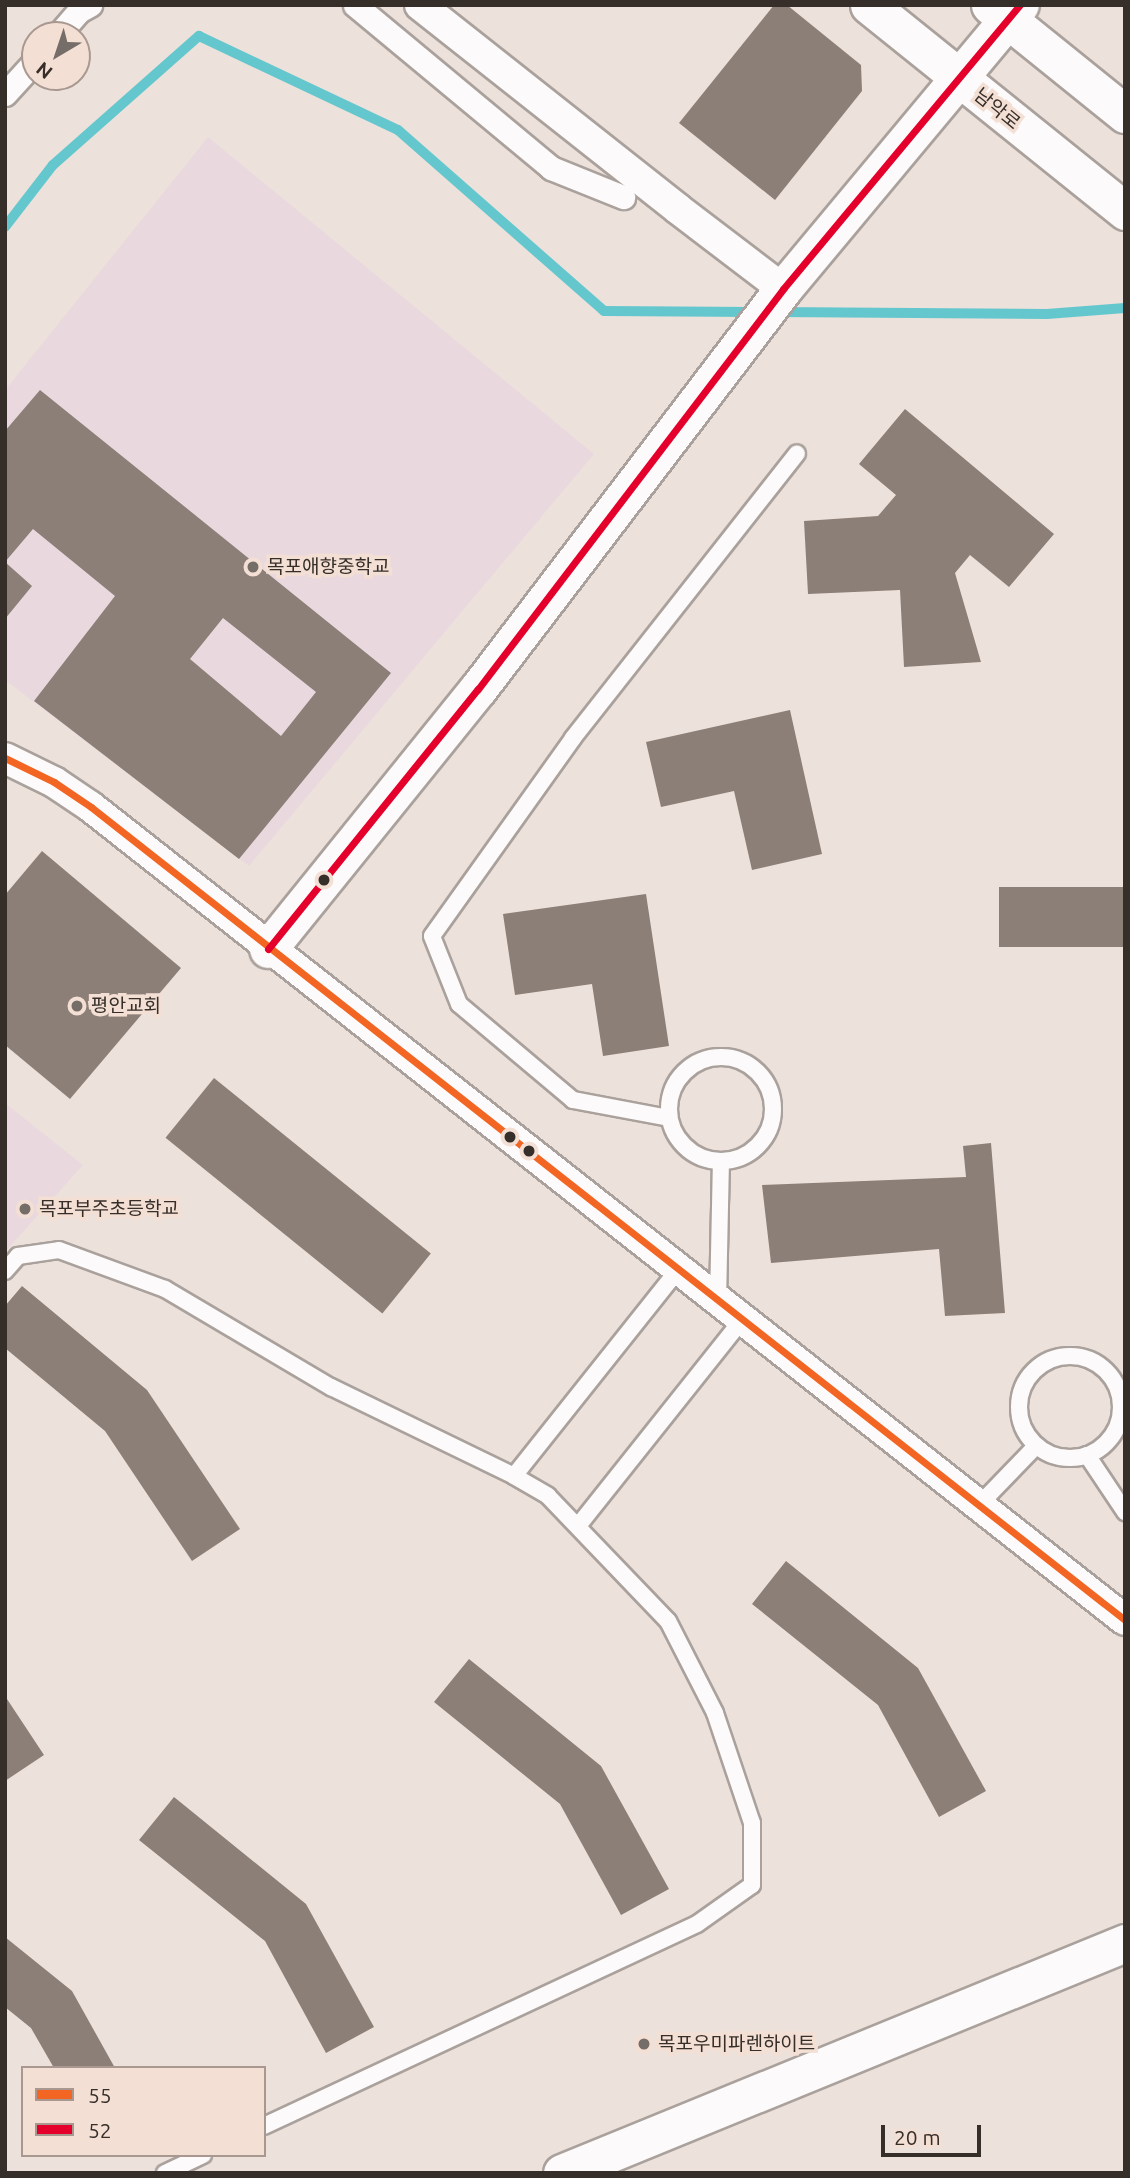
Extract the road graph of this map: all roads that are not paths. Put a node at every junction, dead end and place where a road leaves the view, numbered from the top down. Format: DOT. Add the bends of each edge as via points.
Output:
graph roads {
  1 [pos="90,5"];
  2 [pos="355,5"];
  3 [pos="420,5"];
  4 [pos="869,5"];
  5 [pos="1006,10"];
  6 [pos="70,21"];
  7 [pos="21,76"];
  8 [pos="959,79"];
  9 [pos="5,94"];
  10 [pos="1125,114"];
  11 [pos="623,197"];
  12 [pos="1125,211"];
  13 [pos="779,295"];
  14 [pos="797,453"];
  15 [pos="5,758"];
  16 [pos="268,949"];
  17 [pos="669,1118"];
  18 [pos="721,1161"];
  19 [pos="678,1270"];
  20 [pos="5,1271"];
  21 [pos="730,1311"];
  22 [pos="1036,1446"];
  23 [pos="1087,1455"];
  24 [pos="514,1476"];
  25 [pos="979,1504"];
  26 [pos="1125,1512"];
  27 [pos="578,1526"];
  28 [pos="1125,1620"];
  29 [pos="1125,1943"];
  30 [pos="266,2125"];
  31 [pos="199,2157"];
  32 [pos="165,2173"];
  33 [pos="562,2173"];
  1 -- 6 [label="street"];
  2 -- 11 [label="street" via="551,168"];
  3 -- 13 [label="street"];
  4 -- 8 [label="street, 남악로"];
  5 -- 8 [label="street"];
  5 -- 10 [label="street"];
  7 -- 9 [label="street"];
  8 -- 12 [label="street, 남악로"];
  8 -- 13 [label="street"];
  13 -- 16 [label="street" via="478,689"];
  14 -- 17 [label="lane" via="573,738 432,936 459,1004 573,1100"];
  15 -- 16 [label="street" via="91,807"];
  16 -- 19 [label="street"];
  17 -- 18 [label="lane" via="687,1149"];
  17 -- 18 [label="lane" via="673,1085 698,1061 731,1057 761,1074 774,1105 765,1138 738,1159"];
  18 -- 21 [label="lane"];
  19 -- 21 [label="street"];
  19 -- 24 [label="lane"];
  20 -- 24 [label="lane" via="18,1256 59,1250 165,1289 331,1387"];
  21 -- 25 [label="street"];
  21 -- 27 [label="lane"];
  22 -- 23 [label="lane" via="1060,1457"];
  22 -- 23 [label="lane" via="1020,1415 1026,1381 1037,1367 1053,1358 1088,1359 1104,1368 1115,1382 1121,1416 1103,1446"];
  22 -- 25 [label="lane"];
  23 -- 26 [label="lane"];
  24 -- 27 [label="lane" via="548,1496"];
  25 -- 28 [label="street"];
  27 -- 30 [label="lane" via="668,1621 715,1713 752,1823 752,1885 698,1924"];
  29 -- 33 [label="street"];
  31 -- 32 [label="lane"];
}
